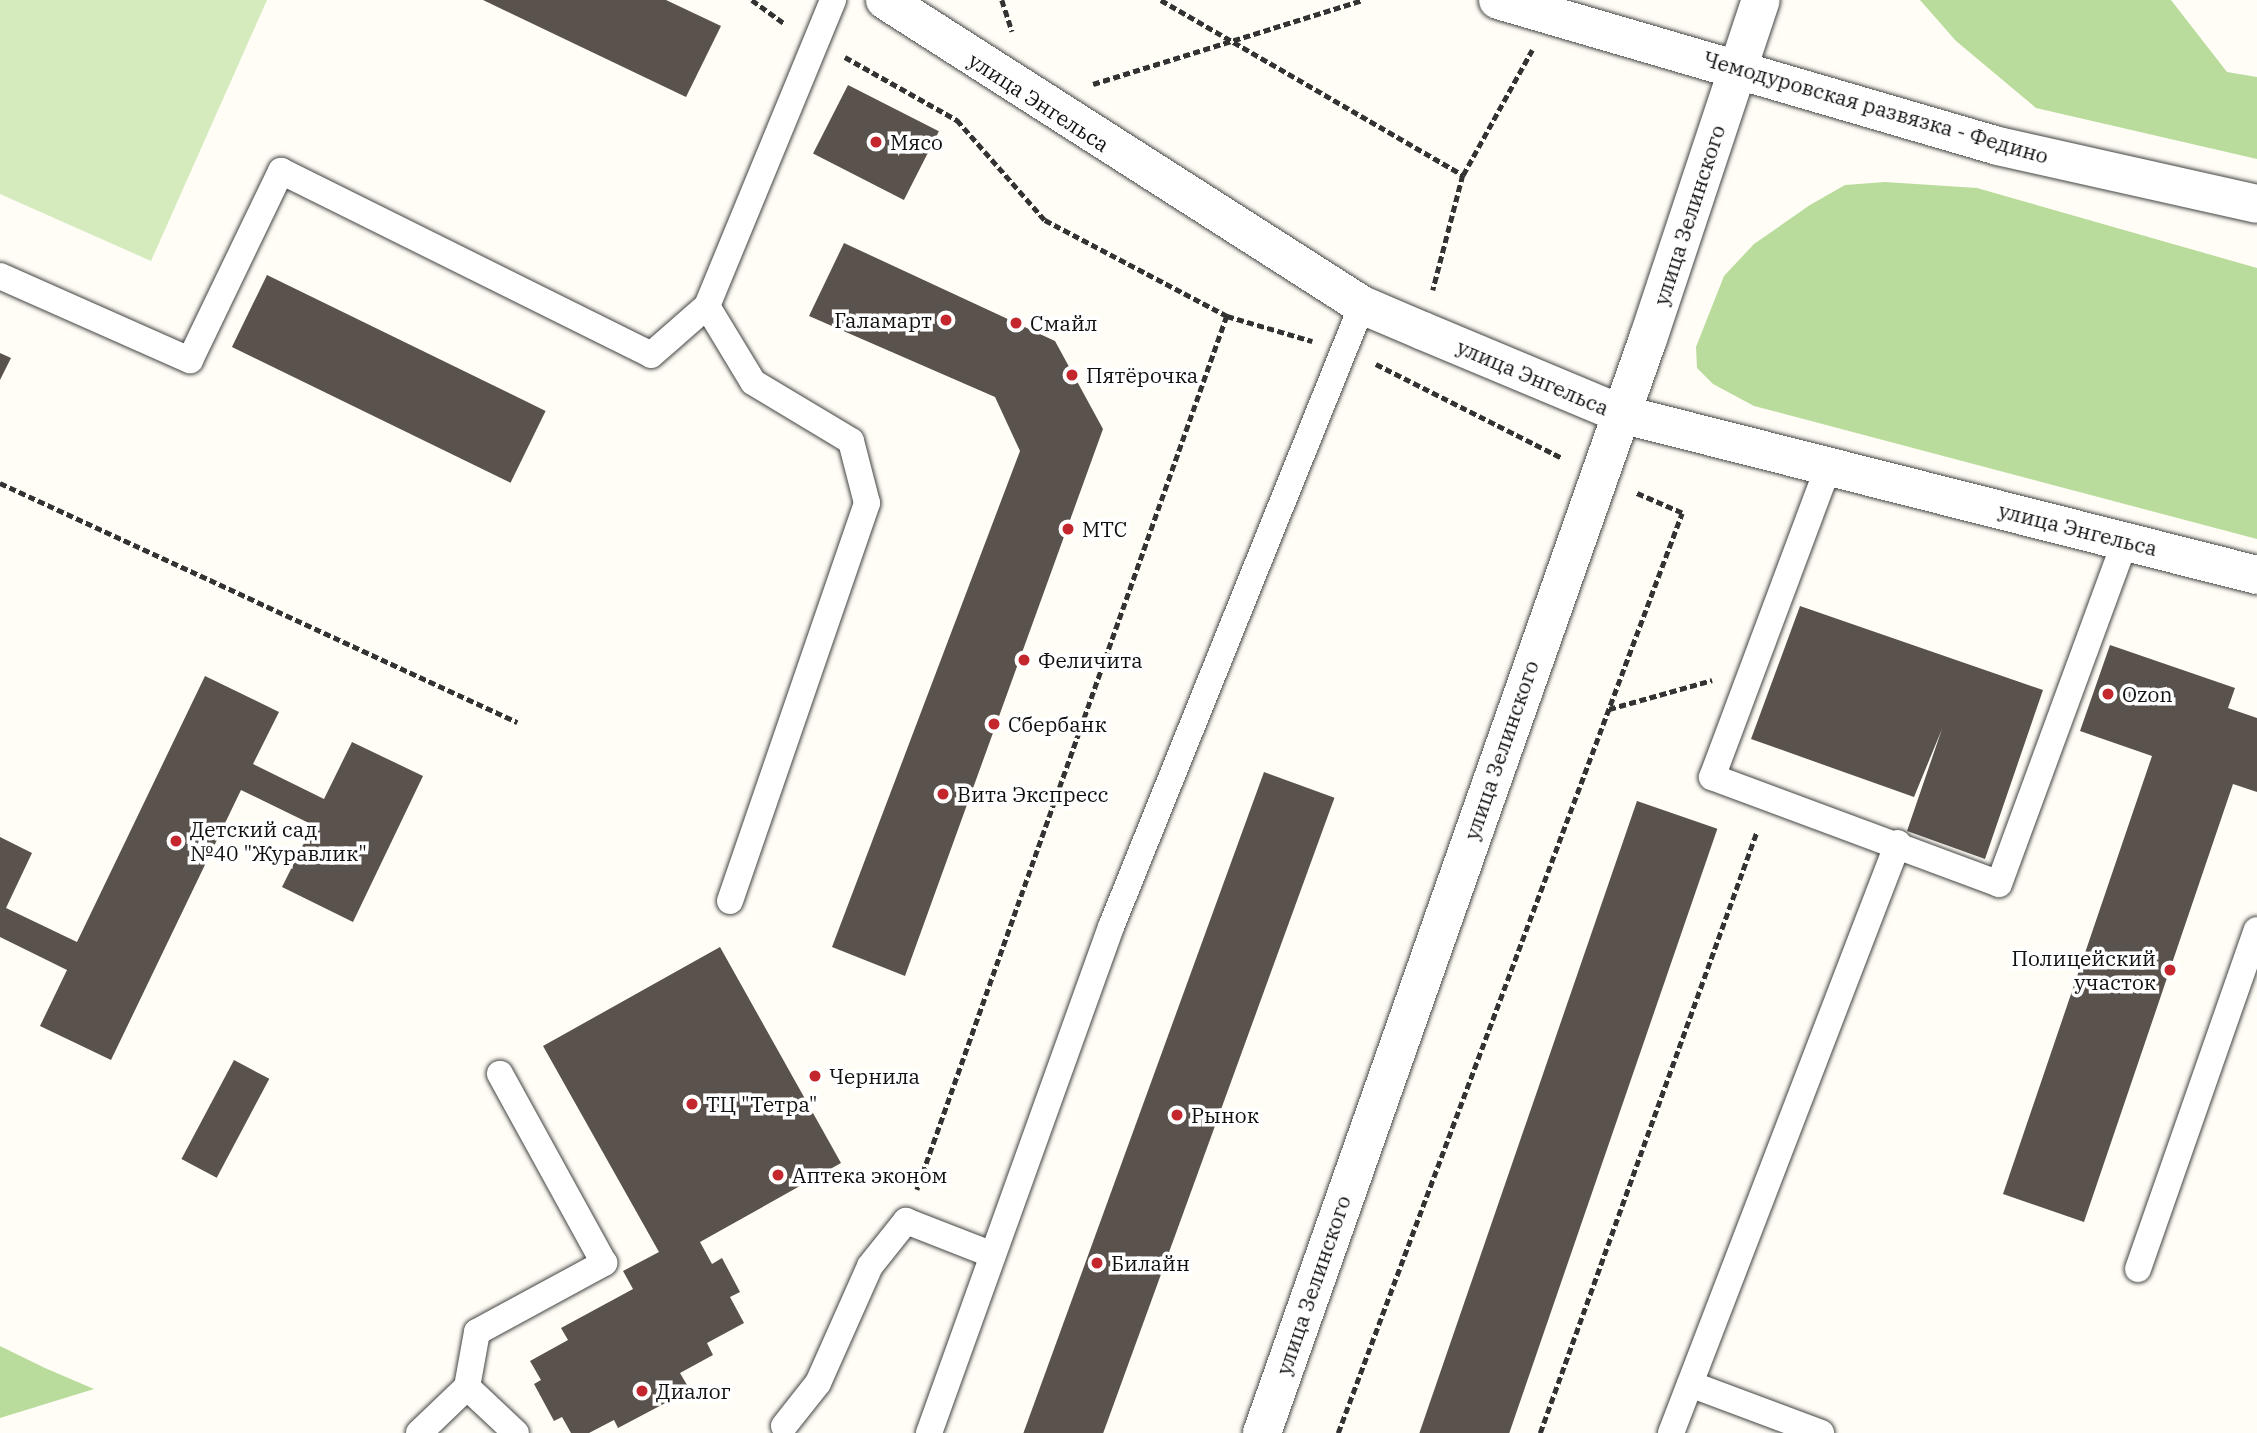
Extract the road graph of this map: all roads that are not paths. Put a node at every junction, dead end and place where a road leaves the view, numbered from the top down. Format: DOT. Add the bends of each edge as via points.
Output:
graph roads {
  1 [pos="833,0"];
  2 [pos="885,0"];
  3 [pos="1497,0"];
  4 [pos="1761,0"];
  5 [pos="1737,66"];
  6 [pos="2257,204"];
  7 [pos="0,276"];
  8 [pos="1362,305"];
  9 [pos="707,306"];
  10 [pos="1621,414"];
  11 [pos="1827,470"];
  12 [pos="2125,541"];
  13 [pos="2257,575"];
  14 [pos="1898,843"];
  15 [pos="730,901"];
  16 [pos="2257,930"];
  17 [pos="500,1074"];
  18 [pos="993,1255"];
  19 [pos="2138,1269"];
  20 [pos="1690,1384"];
  21 [pos="467,1387"];
  22 [pos="784,1426"];
  23 [pos="419,1433"];
  24 [pos="516,1433"];
  25 [pos="929,1433"];
  26 [pos="1262,1433"];
  27 [pos="1671,1433"];
  28 [pos="1821,1433"];
  1 -- 9 [label="lane"];
  2 -- 8 [label="street, улица Энгельса" via="1036,101"];
  3 -- 5 [label="street, Чемодуровская развязка - Федино" via="1549,18"];
  4 -- 5 [label="street, улица Зелинского"];
  5 -- 6 [label="street, Чемодуровская развязка - Федино" via="1998,146"];
  5 -- 10 [label="street, улица Зелинского"];
  7 -- 9 [label="lane" via="190,360 281,172 651,355"];
  8 -- 10 [label="street, улица Энгельса"];
  8 -- 18 [label="lane" via="1111,927"];
  9 -- 15 [label="lane" via="753,382 851,442 867,503"];
  10 -- 11 [label="street, улица Энгельса"];
  10 -- 26 [label="street, улица Зелинского"];
  11 -- 12 [label="street, улица Энгельса"];
  11 -- 14 [label="lane" via="1712,777"];
  12 -- 13 [label="street, улица Энгельса"];
  12 -- 14 [label="lane" via="1999,884"];
  14 -- 20 [label="lane"];
  16 -- 19 [label="lane"];
  17 -- 21 [label="lane" via="604,1263 477,1332"];
  18 -- 22 [label="lane" via="906,1221 870,1266 818,1383"];
  18 -- 25 [label="lane"];
  20 -- 27 [label="lane"];
  20 -- 28 [label="lane"];
  21 -- 23 [label="lane"];
  21 -- 24 [label="lane"];
}
